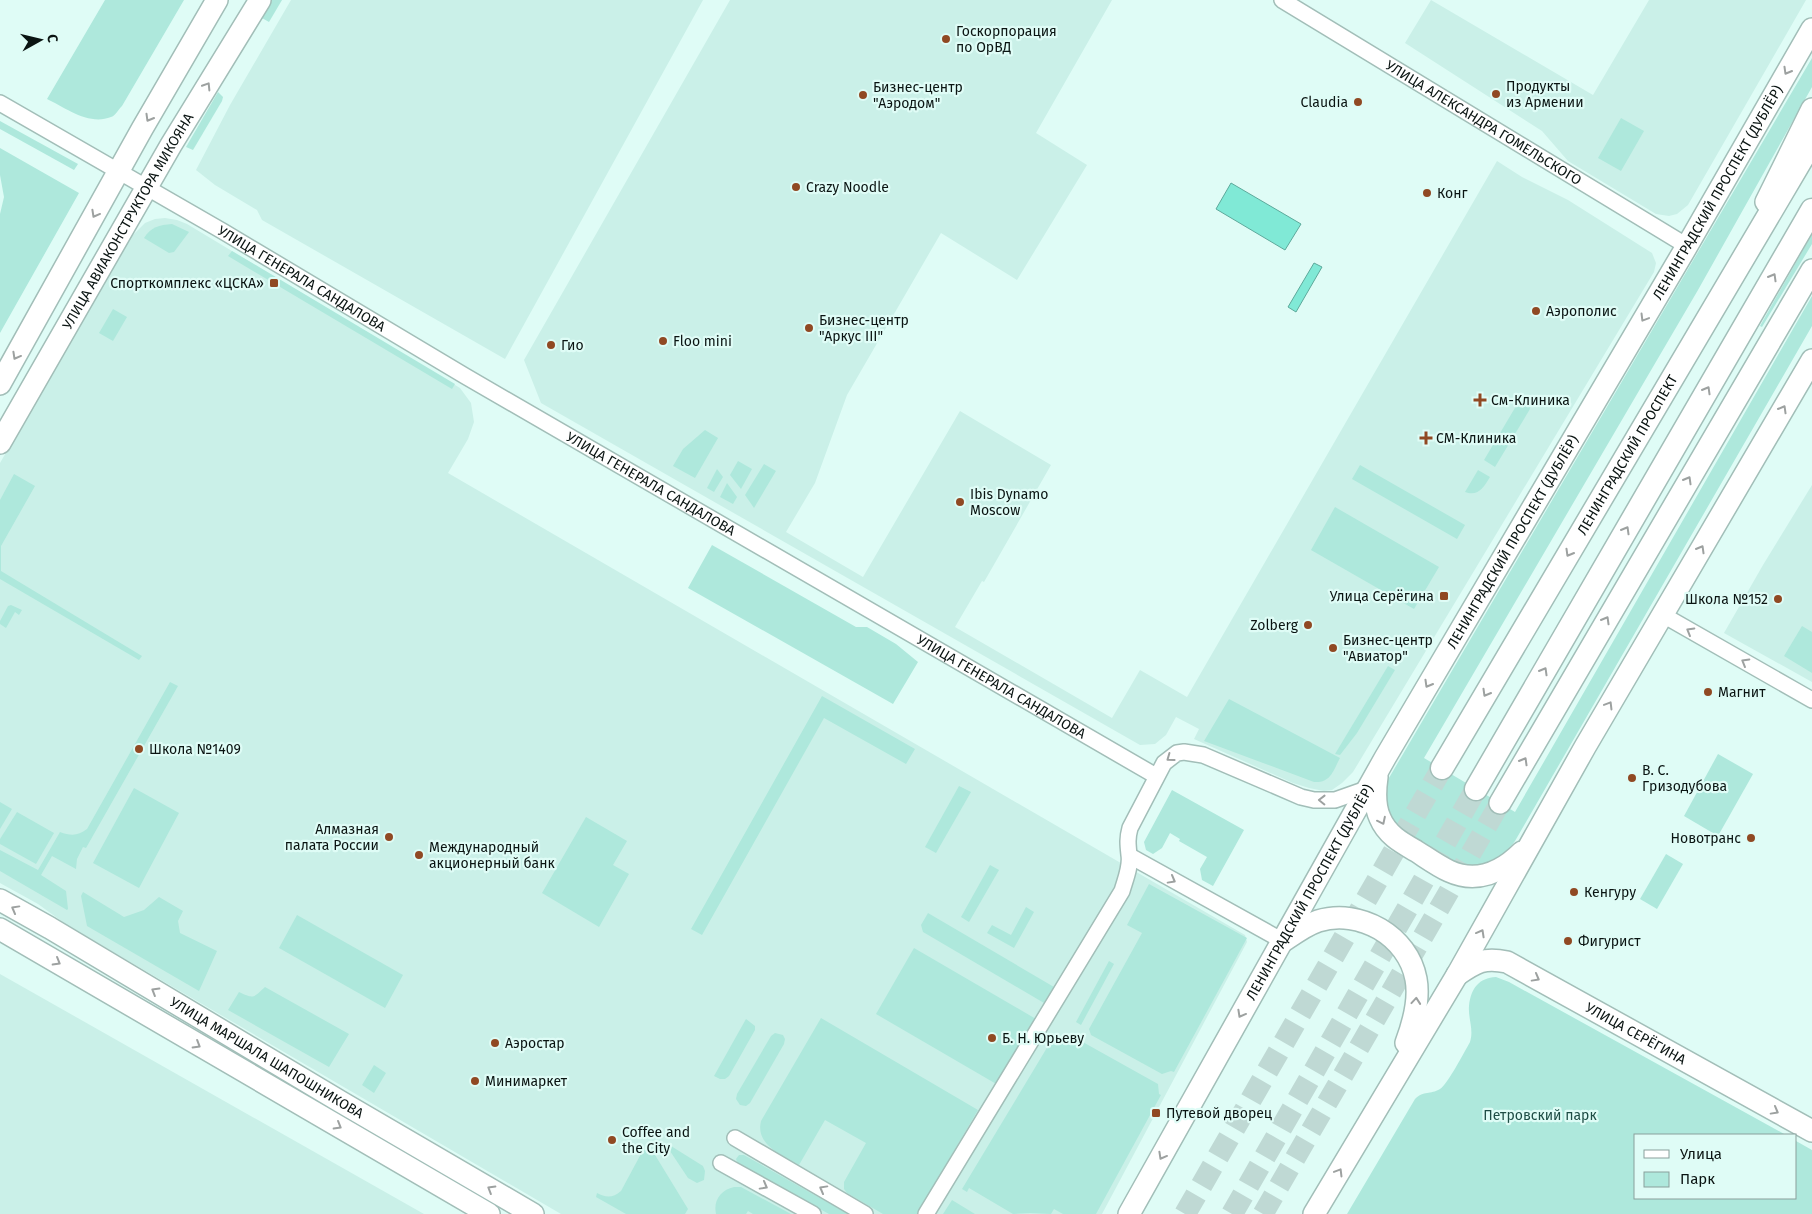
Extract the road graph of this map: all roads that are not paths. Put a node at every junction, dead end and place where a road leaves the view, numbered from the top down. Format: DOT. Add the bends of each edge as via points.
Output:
graph roads {
  1 [pos="217,0"];
  2 [pos="260,0"];
  3 [pos="1282,0"];
  4 [pos="1812,29"];
  5 [pos="0,103"];
  6 [pos="1812,108"];
  7 [pos="1812,142"];
  8 [pos="119,172"];
  9 [pos="146,187"];
  10 [pos="1812,210"];
  11 [pos="1687,246"];
  12 [pos="1812,270"];
  13 [pos="1718,300"];
  14 [pos="1812,360"];
  15 [pos="0,384"];
  16 [pos="0,443"];
  17 [pos="1662,615"];
  18 [pos="1812,700"];
  19 [pos="1385,758"];
  20 [pos="1442,768"];
  21 [pos="1156,776"];
  22 [pos="1368,788"];
  23 [pos="1476,789"];
  24 [pos="1500,803"];
  25 [pos="1532,842"];
  26 [pos="1130,856"];
  27 [pos="0,900"];
  28 [pos="0,929"];
  29 [pos="1282,941"];
  30 [pos="1457,975"];
  31 [pos="1392,1081"];
  32 [pos="1812,1131"];
  33 [pos="735,1138"];
  34 [pos="721,1163"];
  35 [pos="489,1214"];
  36 [pos="533,1214"];
  37 [pos="813,1214"];
  38 [pos="865,1214"];
  39 [pos="926,1214"];
  40 [pos="1129,1214"];
  41 [pos="1314,1214"];
  1 -- 8 [label="main road, one-way"];
  9 -- 2 [label="main road, УЛИЦА АВИАКОНСТРУКТОРА МИКОЯНА, one-way"];
  3 -- 11 [label="street, УЛИЦА АЛЕКСАНДРА ГОМЕЛЬСКОГО"];
  4 -- 11 [label="main road, ЛЕНИНГРАДСКИЙ ПРОСПЕКТ (ДУБЛЁР), one-way"];
  5 -- 8 [label="street, УЛИЦА ГЕНЕРАЛА САНДАЛОВА"];
  6 -- 13 [label="main road"];
  7 -- 13 [label="main road, ЛЕНИНГРАДСКИЙ ПРОСПЕКТ"];
  8 -- 9 [label="street, УЛИЦА ГЕНЕРАЛА САНДАЛОВА"];
  8 -- 15 [label="main road, one-way"];
  9 -- 16 [label="main road, УЛИЦА АВИАКОНСТРУКТОРА МИКОЯНА"];
  9 -- 21 [label="street, УЛИЦА ГЕНЕРАЛА САНДАЛОВА" via="465,376"];
  23 -- 10 [label="main road, one-way"];
  11 -- 19 [label="main road, ЛЕНИНГРАДСКИЙ ПРОСПЕКТ (ДУБЛЁР), one-way"];
  24 -- 12 [label="main road, one-way"];
  13 -- 20 [label="main road, ЛЕНИНГРАДСКИЙ ПРОСПЕКТ, one-way"];
  17 -- 14 [label="main road, one-way"];
  18 -- 17 [label="street, one-way"];
  25 -- 17 [label="main road, one-way"];
  19 -- 22 [label="main road, ЛЕНИНГРАДСКИЙ ПРОСПЕКТ (ДУБЛЁР)"];
  19 -- 25 [label="main road, one-way" via="1376,777 1375,792 1380,818 1386,829 1396,839 1449,872 1462,876 1487,875 1501,870"];
  22 -- 21 [label="street, one-way" via="1335,800 1314,800 1203,755 1184,752 1164,763"];
  21 -- 26 [label="street" via="1130,828 1127,838"];
  22 -- 29 [label="main road, ЛЕНИНГРАДСКИЙ ПРОСПЕКТ (ДУБЛЁР)"];
  30 -- 25 [label="main road, one-way"];
  26 -- 29 [label="street, one-way"];
  26 -- 39 [label="street" via="1122,891"];
  36 -- 27 [label="main road, УЛИЦА МАРШАЛА ШАПОШНИКОВА, one-way"];
  28 -- 35 [label="main road, УЛИЦА МАРШАЛА ШАПОШНИКОВА, one-way"];
  31 -- 29 [label="main road, one-way" via="1409,1036 1417,999 1412,964 1404,951 1380,929 1348,918 1318,921"];
  29 -- 40 [label="main road, ЛЕНИНГРАДСКИЙ ПРОСПЕКТ (ДУБЛЁР), one-way"];
  30 -- 31 [label="main road"];
  30 -- 32 [label="main road, УЛИЦА СЕРЁГИНА, one-way" via="1476,962 1492,959 1507,962"];
  41 -- 31 [label="main road, one-way"];
  38 -- 33 [label="street, one-way"];
  34 -- 37 [label="street, one-way"];
}
